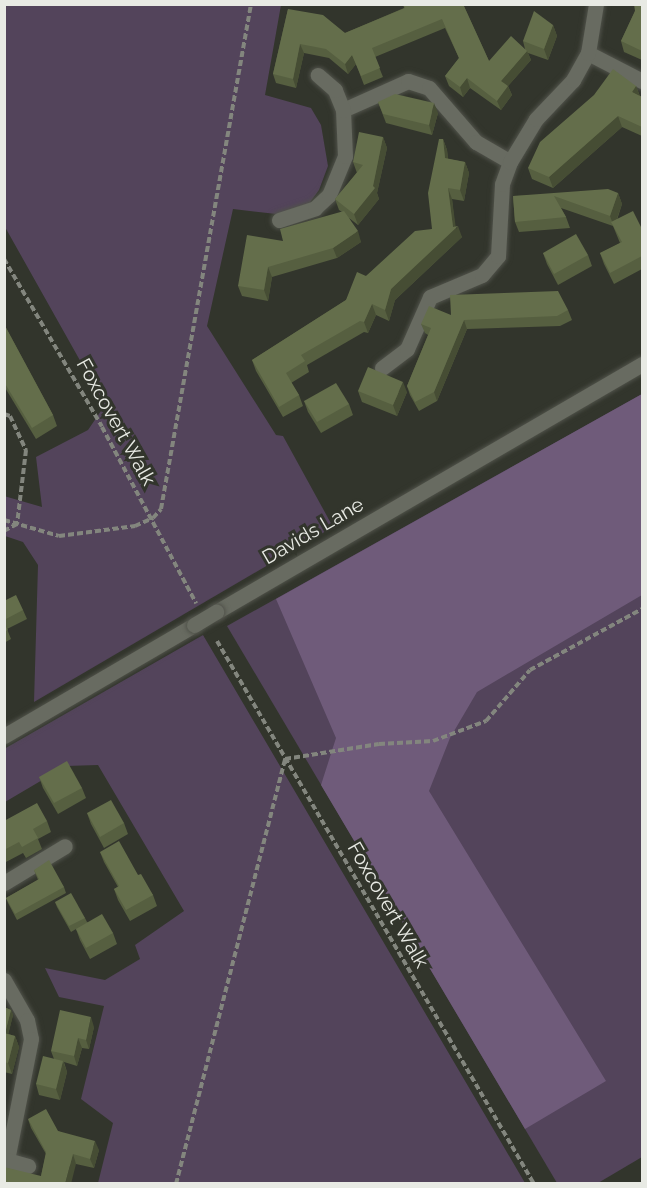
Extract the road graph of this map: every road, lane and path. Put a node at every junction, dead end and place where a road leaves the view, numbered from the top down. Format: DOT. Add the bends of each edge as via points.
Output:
graph roads {
  1 [pos="251,4"];
  2 [pos="596,4"];
  3 [pos="588,53"];
  4 [pos="318,75"];
  5 [pos="642,81"];
  6 [pos="343,110"];
  7 [pos="510,162"];
  8 [pos="279,220"];
  9 [pos="4,259"];
  10 [pos="642,364"];
  11 [pos="382,368"];
  12 [pos="4,414"];
  13 [pos="153,518"];
  14 [pos="4,520"];
  15 [pos="17,524"];
  16 [pos="4,531"];
  17 [pos="195,603"];
  18 [pos="642,609"];
  19 [pos="217,641"];
  20 [pos="4,736"];
  21 [pos="285,759"];
  22 [pos="65,846"];
  23 [pos="4,883"];
  24 [pos="4,980"];
  25 [pos="6,1159"];
  26 [pos="28,1166"];
  27 [pos="176,1184"];
  28 [pos="534,1184"];
  1 -- 13 [label="path" via="161,509"];
  2 -- 3 [label="street"];
  3 -- 5 [label="street"];
  3 -- 7 [label="street" via="573,80 536,119"];
  4 -- 6 [label="street" via="334,90"];
  6 -- 7 [label="street" via="408,81 429,88 476,142"];
  6 -- 8 [label="street" via="345,156 339,179 315,208"];
  7 -- 11 [label="street" via="502,184 498,256 482,275 430,297 407,349"];
  9 -- 13 [label="path, Foxcovert Walk"];
  10 -- 20 [label="street, Davids Lane, bridge"];
  12 -- 15 [label="path" via="10,416 26,450"];
  13 -- 15 [label="path" via="135,526 59,536"];
  13 -- 17 [label="path, Foxcovert Walk"];
  14 -- 15 [label="path"];
  15 -- 16 [label="path"];
  18 -- 21 [label="path" via="530,670 486,722 433,741 379,744"];
  19 -- 21 [label="path, Foxcovert Walk"];
  21 -- 27 [label="path"];
  21 -- 28 [label="path, Foxcovert Walk"];
  22 -- 23 [label="street"];
  24 -- 25 [label="street" via="27,1020 32,1038"];
  25 -- 26 [label="street"];
}
